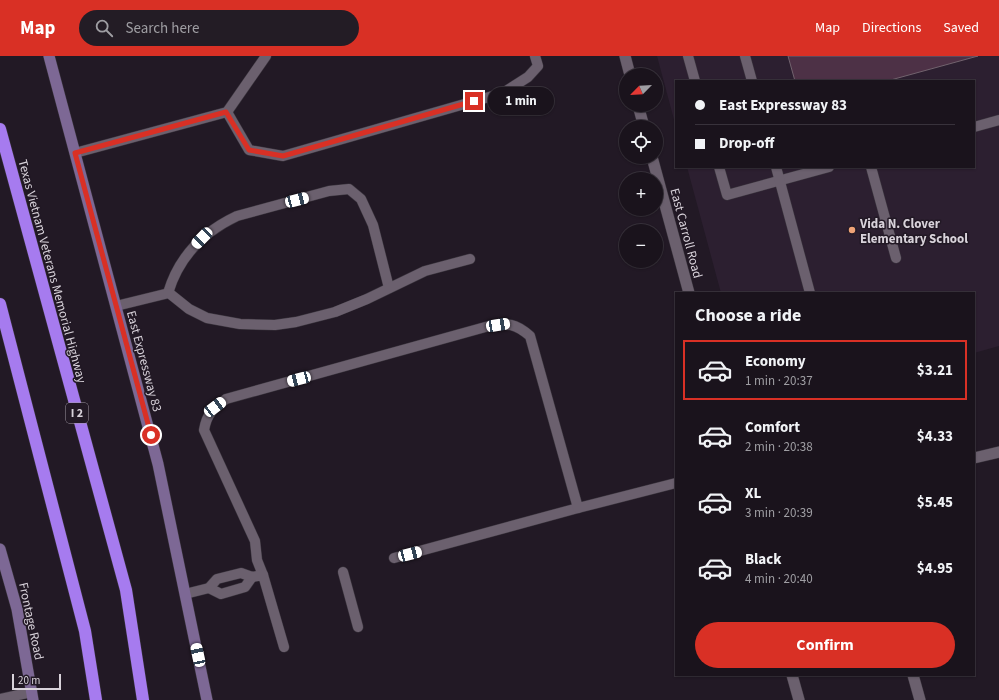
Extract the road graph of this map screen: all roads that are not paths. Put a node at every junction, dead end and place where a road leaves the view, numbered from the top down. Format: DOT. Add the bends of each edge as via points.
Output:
graph roads {
  1 [pos="49,56"];
  2 [pos="266,56"];
  3 [pos="535,56"];
  4 [pos="625,56"];
  5 [pos="688,56"];
  6 [pos="745,56"];
  7 [pos="628,68"];
  8 [pos="695,80"];
  9 [pos="752,80"];
  10 [pos="226,112"];
  11 [pos="999,120"];
  12 [pos="975,127"];
  13 [pos="0,129"];
  14 [pos="75,153"];
  15 [pos="654,164"];
  16 [pos="719,168"];
  17 [pos="776,168"];
  18 [pos="825,168"];
  19 [pos="871,168"];
  20 [pos="779,181"];
  21 [pos="896,258"];
  22 [pos="470,259"];
  23 [pos="389,288"];
  24 [pos="689,292"];
  25 [pos="810,292"];
  26 [pos="168,293"];
  27 [pos="0,304"];
  28 [pos="116,306"];
  29 [pos="999,452"];
  30 [pos="975,458"];
  31 [pos="675,483"];
  32 [pos="578,508"];
  33 [pos="0,549"];
  34 [pos="394,558"];
  35 [pos="343,572"];
  36 [pos="263,575"];
  37 [pos="252,578"];
  38 [pos="209,588"];
  39 [pos="185,594"];
  40 [pos="358,627"];
  41 [pos="284,647"];
  42 [pos="792,676"];
  43 [pos="913,676"];
  44 [pos="33,696"];
  45 [pos="0,699"];
  46 [pos="96,700"];
  47 [pos="143,700"];
  48 [pos="207,700"];
  49 [pos="799,700"];
  50 [pos="920,700"];
  1 -- 14 [label="main road, East Expressway 83"];
  2 -- 10 [label="lane"];
  3 -- 10 [label="lane" via="538,66 528,77 503,93 283,156 249,150"];
  4 -- 7 [label="street"];
  5 -- 8 [label="lane"];
  6 -- 9 [label="lane"];
  10 -- 14 [label="lane"];
  11 -- 12 [label="lane"];
  13 -- 47 [label="highway, Texas Vietnam Veterans Memorial Highway / I 2" via="126,590"];
  14 -- 28 [label="main road, East Expressway 83"];
  15 -- 24 [label="street, East Carroll Road"];
  16 -- 20 [label="lane" via="727,195"];
  17 -- 20 [label="lane"];
  18 -- 20 [label="lane"];
  19 -- 21 [label="lane"];
  20 -- 25 [label="lane"];
  22 -- 23 [label="lane" via="425,271"];
  23 -- 26 [label="lane" via="367,300 335,312 275,325 240,324 207,318 189,309"];
  23 -- 26 [label="lane" via="373,225 361,199 349,189 329,191 224,222 202,238 183,258"];
  26 -- 28 [label="lane"];
  27 -- 46 [label="highway" via="85,631"];
  28 -- 39 [label="main road, East Expressway 83" via="158,464"];
  29 -- 30 [label="street"];
  31 -- 32 [label="lane"];
  32 -- 34 [label="lane"];
  32 -- 36 [label="lane" via="530,336 508,323 489,326 226,399 215,407 207,417 204,430 255,541"];
  33 -- 44 [label="main road, Frontage Road" via="17,609"];
  35 -- 40 [label="lane"];
  36 -- 37 [label="lane"];
  36 -- 41 [label="lane"];
  37 -- 38 [label="lane" via="242,573 223,577 216,579"];
  37 -- 38 [label="lane" via="245,587 221,594"];
  38 -- 39 [label="lane"];
  39 -- 48 [label="main road, East Expressway 83"];
  42 -- 49 [label="street"];
  43 -- 50 [label="street"];
  44 -- 45 [label="lane"];
}
